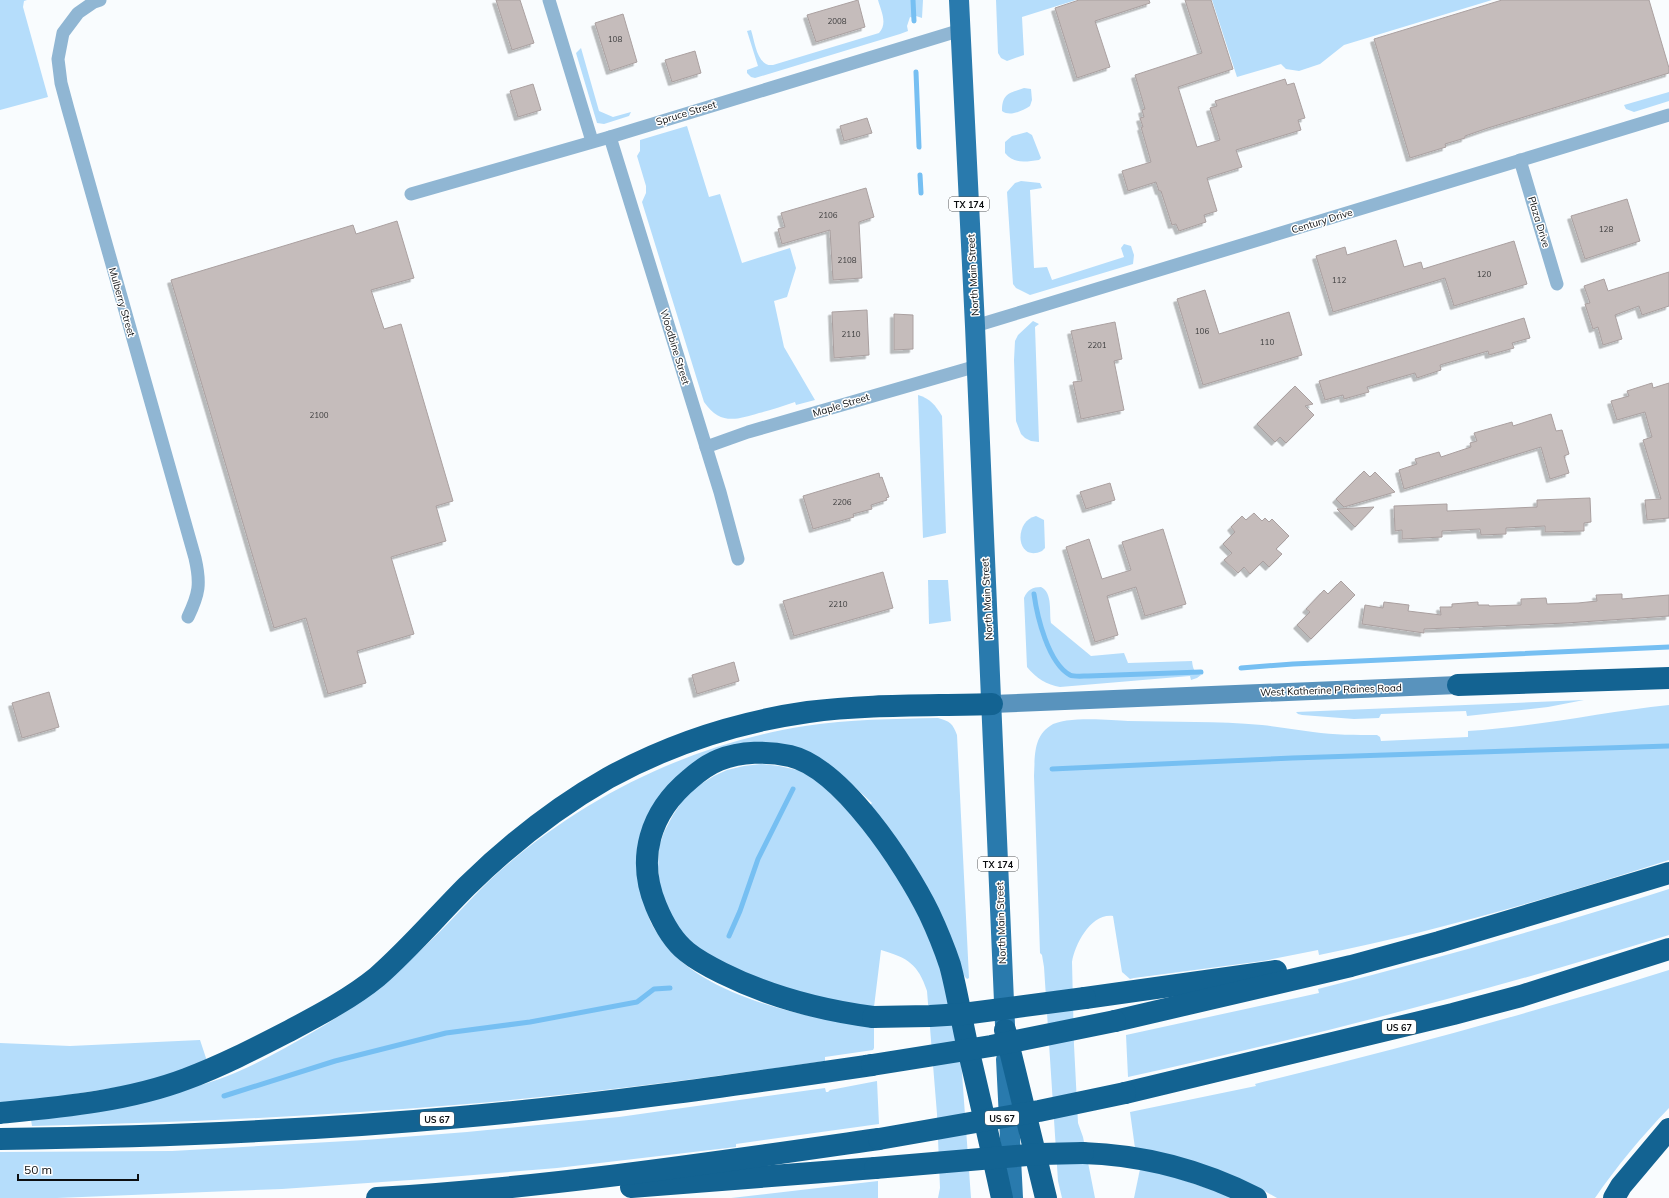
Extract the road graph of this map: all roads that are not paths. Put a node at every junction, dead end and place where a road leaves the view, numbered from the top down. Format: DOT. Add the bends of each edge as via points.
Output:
graph roads {
  1 [pos="100,0"];
  2 [pos="549,0"];
  3 [pos="959,0"];
  4 [pos="961,30"];
  5 [pos="1669,115"];
  6 [pos="610,136"];
  7 [pos="592,141"];
  8 [pos="1520,160"];
  9 [pos="411,194"];
  10 [pos="1557,284"];
  11 [pos="975,326"];
  12 [pos="976,366"];
  13 [pos="706,447"];
  14 [pos="738,559"];
  15 [pos="188,617"];
  16 [pos="1669,668"];
  17 [pos="1669,678"];
  18 [pos="1458,685"];
  19 [pos="992,704"];
  20 [pos="1669,873"];
  21 [pos="1439,942"];
  22 [pos="1669,949"];
  23 [pos="1005,1030"];
  24 [pos="0,1113"];
  25 [pos="1669,1129"];
  26 [pos="0,1139"];
  27 [pos="1669,1142"];
  28 [pos="516,1187"];
  29 [pos="376,1198"];
  30 [pos="1002,1198"];
  31 [pos="1013,1198"];
  32 [pos="1046,1198"];
  33 [pos="1256,1198"];
  34 [pos="1614,1198"];
  35 [pos="1621,1198"];
  1 -- 15 [label="street, Mulberry Street" via="78,13 63,33 58,59 68,109 195,558 199,589"];
  2 -- 7 [label="street"];
  3 -- 4 [label="main road, North Main Street / TX 174"];
  4 -- 6 [label="street, Spruce Street"];
  4 -- 11 [label="main road, North Main Street / TX 174"];
  5 -- 8 [label="street, Century Drive"];
  6 -- 7 [label="street, Spruce Street"];
  6 -- 13 [label="street, Woodbine Street"];
  7 -- 9 [label="street, Spruce Street"];
  8 -- 10 [label="street, Plaza Drive"];
  8 -- 11 [label="street, Century Drive"];
  11 -- 12 [label="main road, North Main Street / TX 174"];
  12 -- 13 [label="street, Maple Street" via="755,430"];
  12 -- 19 [label="main road, North Main Street / TX 174"];
  13 -- 14 [label="street, Woodbine Street"];
  16 -- 18 [label="street, West Katherine P Raines Road"];
  17 -- 18 [label="highway"];
  18 -- 19 [label="street, West Katherine P Raines Road"];
  19 -- 23 [label="main road, North Main Street / TX 174"];
  19 -- 24 [label="highway" via="846,708 808,712 725,729 686,742 609,778 534,829 499,856 375,978 304,1023 227,1062 184,1080 144,1092"];
  20 -- 21 [label="highway, US 67"];
  21 -- 26 [label="highway, US 67, bridge" via="1350,966 1115,1021 991,1046 654,1096 446,1119 262,1132"];
  21 -- 30 [label="highway, bridge" via="1278,970 963,1014 930,1016 873,1016 836,1012 762,992 703,963 686,951 670,934 650,891 647,870 648,848 662,808 676,790 696,774 718,760 744,753 791,756 812,765 827,776 873,826 928,910 949,963"];
  22 -- 28 [label="highway, US 67, bridge" via="1521,996 1460,1012 1125,1093 1024,1114 695,1166"];
  23 -- 31 [label="main road, North Main Street / TX 174"];
  23 -- 32 [label="highway"];
  25 -- 34 [label="highway" via="1621,1186"];
  27 -- 35 [label="street" via="1644,1168"];
  28 -- 29 [label="highway, US 67"];
  28 -- 33 [label="highway, bridge" via="592,1189 652,1186 1040,1154 1083,1153 1129,1156 1158,1162 1197,1174"];
}
